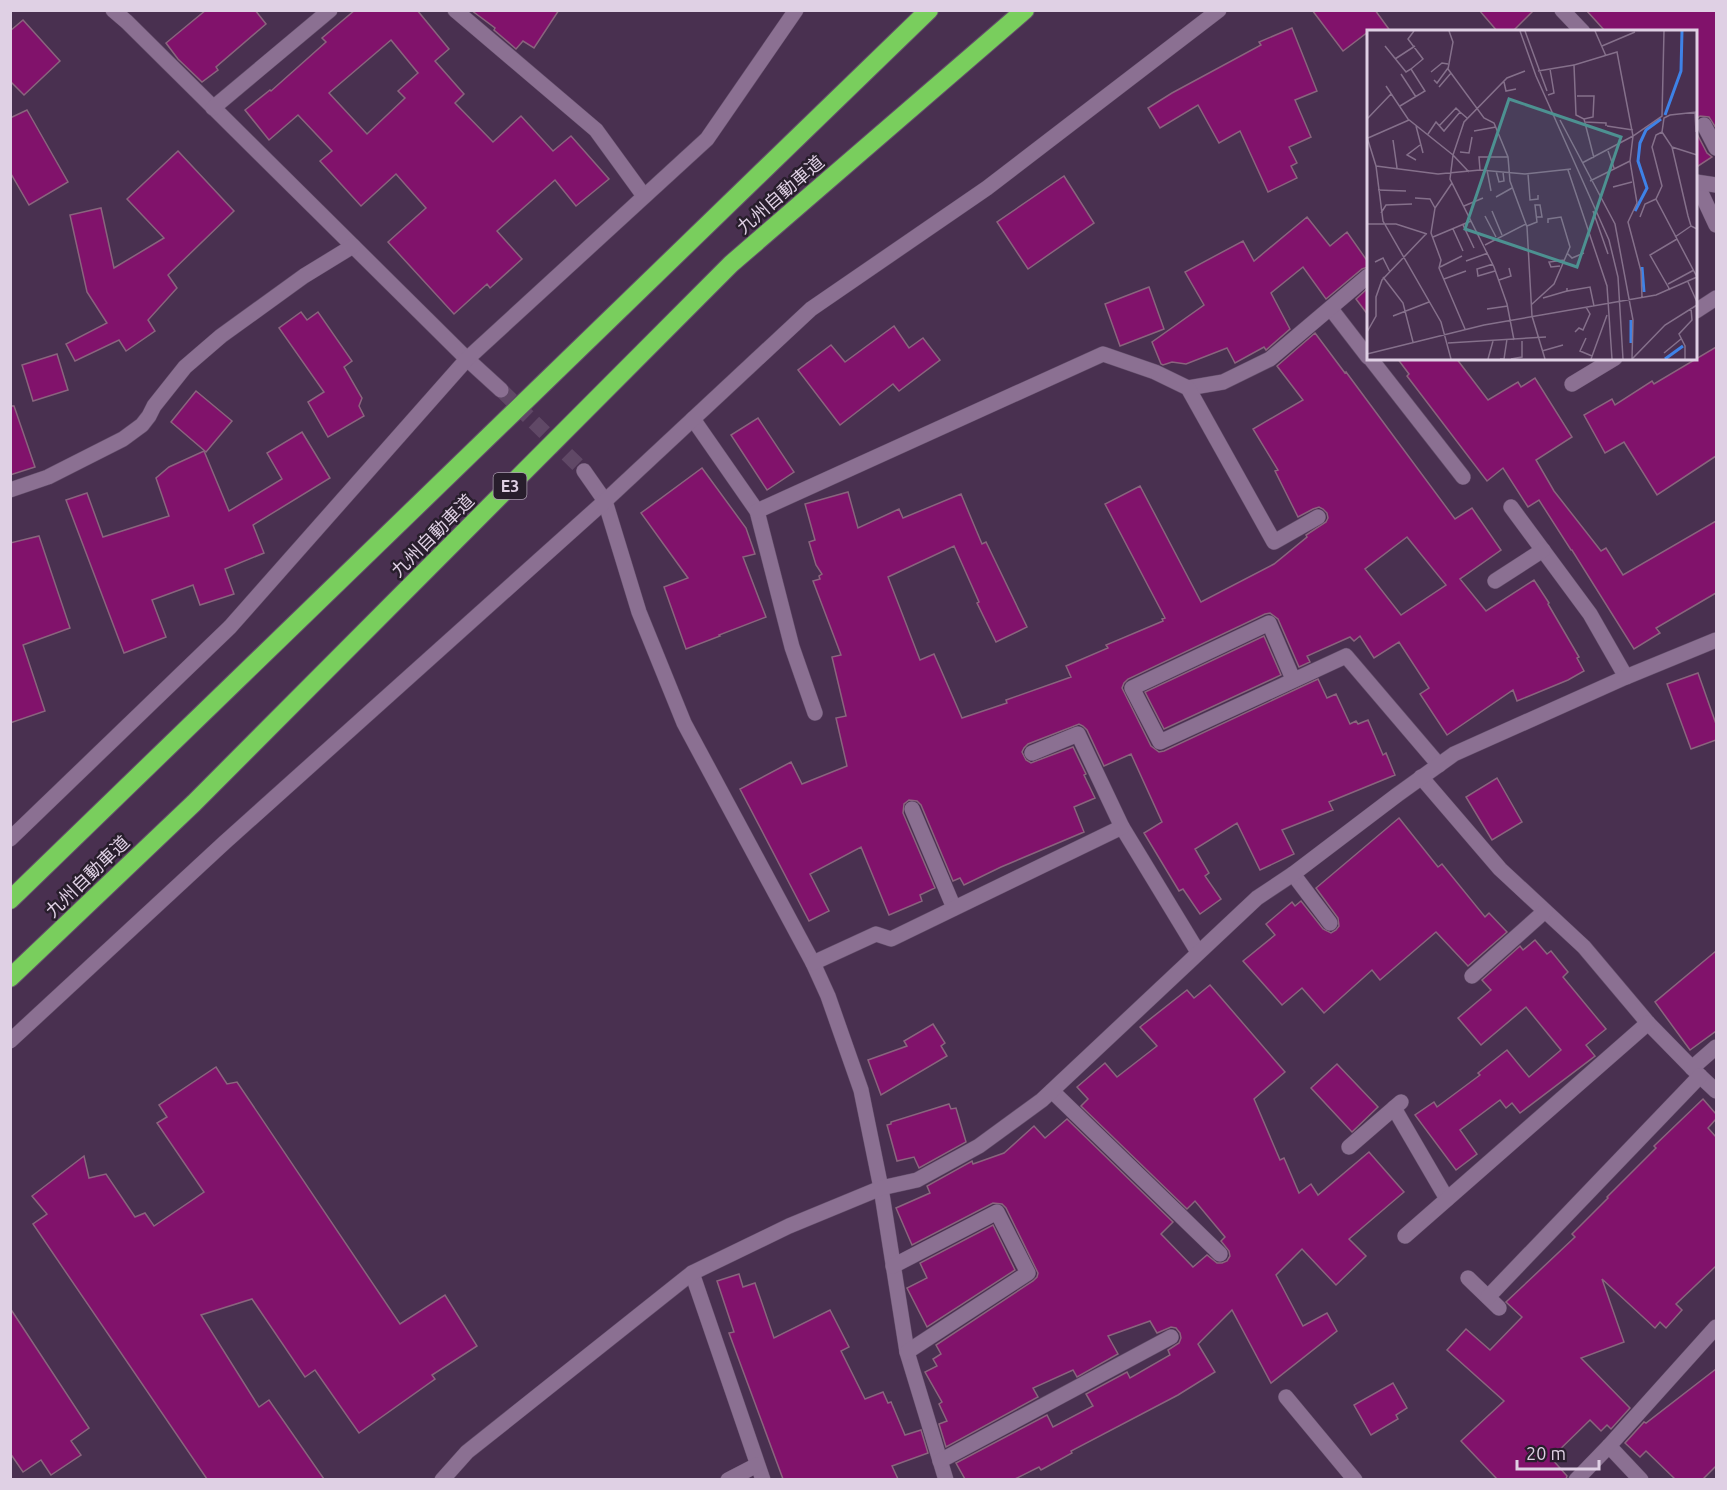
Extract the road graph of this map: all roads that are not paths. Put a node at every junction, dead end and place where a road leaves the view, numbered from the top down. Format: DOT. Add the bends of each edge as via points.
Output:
graph roads {
  1 [pos="113,10"];
  2 [pos="330,10"];
  3 [pos="455,10"];
  4 [pos="796,10"];
  5 [pos="929,10"];
  6 [pos="1025,10"];
  7 [pos="1219,10"];
  8 [pos="1563,10"];
  9 [pos="1581,30"];
  10 [pos="213,108"];
  11 [pos="1704,125"];
  12 [pos="1716,148"];
  13 [pos="1697,182"];
  14 [pos="1697,184"];
  15 [pos="1716,185"];
  16 [pos="644,196"];
  17 [pos="1716,225"];
  18 [pos="353,246"];
  19 [pos="1367,277"];
  20 [pos="1716,298"];
  21 [pos="1330,309"];
  22 [pos="1697,310"];
  23 [pos="1367,355"];
  24 [pos="467,359"];
  25 [pos="1371,360"];
  26 [pos="1612,360"];
  27 [pos="1572,384"];
  28 [pos="1188,388"];
  29 [pos="501,390"];
  30 [pos="693,419"];
  31 [pos="584,471"];
  32 [pos="1463,477"];
  33 [pos="10,490"];
  34 [pos="605,501"];
  35 [pos="1511,507"];
  36 [pos="757,511"];
  37 [pos="1318,517"];
  38 [pos="1543,550"];
  39 [pos="1495,580"];
  40 [pos="1716,640"];
  41 [pos="1626,677"];
  42 [pos="1293,679"];
  43 [pos="815,713"];
  44 [pos="1032,753"];
  45 [pos="1439,765"];
  46 [pos="1421,777"];
  47 [pos="912,809"];
  48 [pos="1122,828"];
  49 [pos="10,839"];
  50 [pos="1293,874"];
  51 [pos="10,900"];
  52 [pos="954,908"];
  53 [pos="1545,911"];
  54 [pos="1330,923"];
  55 [pos="1198,952"];
  56 [pos="813,963"];
  57 [pos="1472,976"];
  58 [pos="10,978"];
  59 [pos="1648,1023"];
  60 [pos="10,1041"];
  61 [pos="1716,1047"];
  62 [pos="1696,1072"];
  63 [pos="1052,1091"];
  64 [pos="1716,1091"];
  65 [pos="1349,1147"];
  66 [pos="881,1188"];
  67 [pos="1447,1199"];
  68 [pos="1405,1236"];
  69 [pos="1220,1254"];
  70 [pos="893,1266"];
  71 [pos="692,1273"];
  72 [pos="1468,1278"];
  73 [pos="1488,1297"];
  74 [pos="1499,1308"];
  75 [pos="1716,1327"];
  76 [pos="1171,1337"];
  77 [pos="907,1352"];
  78 [pos="1286,1397"];
  79 [pos="1609,1446"];
  80 [pos="940,1461"];
  81 [pos="757,1465"];
  82 [pos="442,1479"];
  83 [pos="728,1479"];
  84 [pos="763,1479"];
  85 [pos="946,1479"];
  86 [pos="1355,1479"];
  87 [pos="1576,1479"];
  88 [pos="1641,1479"];
  1 -- 10 [label="street"];
  2 -- 10 [label="street"];
  3 -- 16 [label="street" via="596,130"];
  4 -- 16 [label="street" via="707,139"];
  5 -- 51 [label="highway, 九州自動車道"];
  6 -- 58 [label="highway, 九州自動車道 / E3" via="731,264 194,803"];
  7 -- 30 [label="street" via="987,188 811,309"];
  8 -- 9 [label="street"];
  10 -- 18 [label="street"];
  11 -- 12 [label="street"];
  13 -- 15 [label="street"];
  14 -- 17 [label="street"];
  16 -- 24 [label="street"];
  18 -- 24 [label="street"];
  18 -- 33 [label="street" via="220,336 185,367 142,425 123,439 48,477"];
  19 -- 21 [label="street"];
  20 -- 22 [label="street"];
  21 -- 23 [label="street"];
  21 -- 28 [label="street" via="1270,359 1223,382"];
  24 -- 29 [label="street"];
  24 -- 49 [label="street" via="230,627"];
  25 -- 32 [label="street"];
  26 -- 27 [label="street"];
  28 -- 36 [label="street" via="1103,354"];
  28 -- 37 [label="street" via="1274,542"];
  30 -- 34 [label="street"];
  30 -- 36 [label="street"];
  31 -- 34 [label="street"];
  34 -- 56 [label="street" via="639,612 684,723"];
  34 -- 60 [label="street"];
  35 -- 38 [label="street"];
  36 -- 43 [label="street" via="792,647"];
  38 -- 39 [label="street"];
  38 -- 41 [label="street" via="1590,614"];
  40 -- 41 [label="street"];
  41 -- 45 [label="street" via="1454,754"];
  42 -- 42 [label="street" via="1160,742 1132,688 1269,623"];
  42 -- 45 [label="street" via="1346,656"];
  44 -- 48 [label="street" via="1078,734"];
  45 -- 46 [label="street"];
  46 -- 50 [label="street"];
  46 -- 53 [label="street" via="1500,869"];
  47 -- 52 [label="street"];
  48 -- 52 [label="street"];
  48 -- 55 [label="street"];
  50 -- 54 [label="street"];
  50 -- 55 [label="street" via="1257,898"];
  52 -- 56 [label="street" via="891,939 876,934"];
  53 -- 57 [label="street"];
  53 -- 59 [label="street" via="1584,947"];
  55 -- 63 [label="street"];
  56 -- 66 [label="street" via="861,1089"];
  59 -- 62 [label="street"];
  59 -- 67 [label="street"];
  61 -- 62 [label="street"];
  62 -- 64 [label="street"];
  62 -- 73 [label="street"];
  63 -- 66 [label="street" via="969,1152 917,1180"];
  63 -- 69 [label="street"];
  65 -- 67 [label="street" via="1398,1105"];
  66 -- 70 [label="street"];
  66 -- 71 [label="street" via="780,1230"];
  67 -- 68 [label="street"];
  70 -- 77 [label="street"];
  70 -- 77 [label="street" via="997,1212 1028,1273"];
  71 -- 81 [label="street"];
  71 -- 82 [label="street" via="467,1452"];
  72 -- 73 [label="street"];
  73 -- 74 [label="street"];
  75 -- 79 [label="street"];
  76 -- 80 [label="street"];
  77 -- 80 [label="street"];
  78 -- 86 [label="street"];
  79 -- 87 [label="street"];
  79 -- 88 [label="street"];
  80 -- 85 [label="street"];
  81 -- 83 [label="street"];
  81 -- 84 [label="street"];
}
